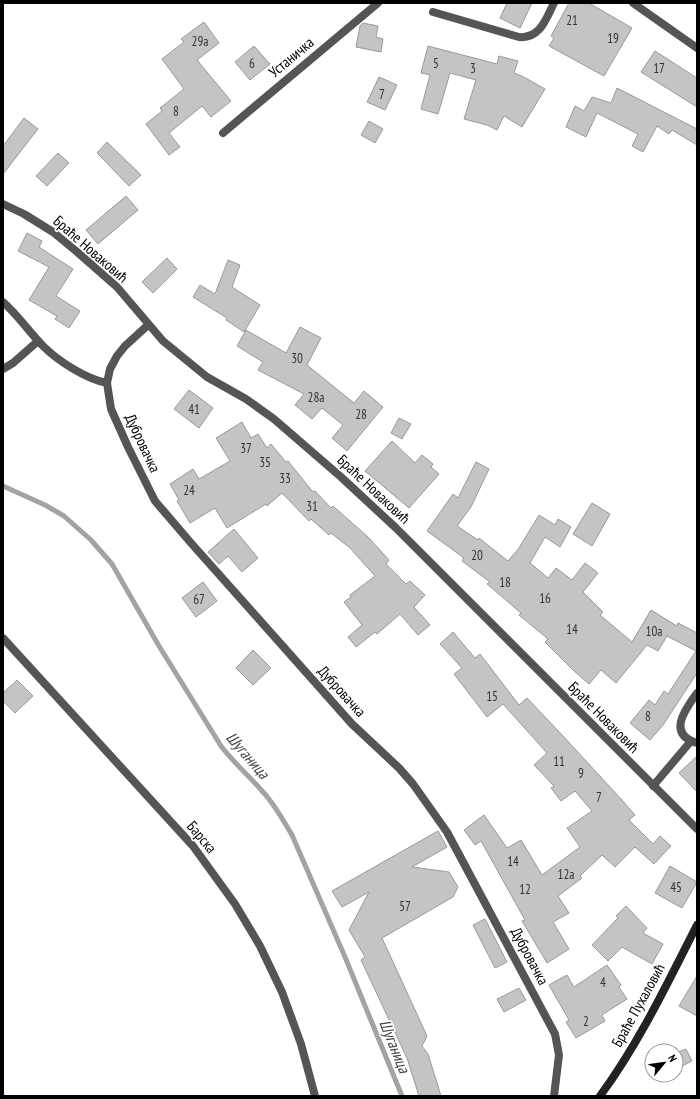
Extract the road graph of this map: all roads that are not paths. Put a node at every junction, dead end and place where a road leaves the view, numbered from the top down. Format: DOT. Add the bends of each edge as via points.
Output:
graph roads {
  1 [pos="378,3"];
  2 [pos="554,3"];
  3 [pos="633,3"];
  4 [pos="433,12"];
  5 [pos="697,48"];
  6 [pos="223,133"];
  7 [pos="3,204"];
  8 [pos="3,302"];
  9 [pos="148,325"];
  10 [pos="38,341"];
  11 [pos="3,369"];
  12 [pos="107,383"];
  13 [pos="3,638"];
  14 [pos="697,693"];
  15 [pos="694,742"];
  16 [pos="653,786"];
  17 [pos="697,829"];
  18 [pos="697,925"];
  19 [pos="315,1096"];
  20 [pos="554,1096"];
  21 [pos="600,1096"];
  1 -- 6 [label="street, Устаничка"];
  2 -- 4 [label="street" via="540,29 529,37 519,37"];
  3 -- 5 [label="street"];
  7 -- 9 [label="street, Браће Новаковић" via="40,224 76,251 117,287"];
  8 -- 10 [label="street"];
  9 -- 12 [label="street, Дубровачка" via="124,346 110,369"];
  9 -- 16 [label="street, Браће Новаковић" via="163,341 208,377 274,419 341,476"];
  10 -- 11 [label="street"];
  10 -- 12 [label="street" via="56,357 85,375"];
  12 -- 20 [label="street, Дубровачка" via="111,409 155,501 352,724 399,768 447,832 555,1034 560,1055"];
  13 -- 19 [label="street, Барска" via="193,846 231,898 260,946 282,992 301,1044"];
  14 -- 15 [label="street" via="681,717 682,729"];
  15 -- 16 [label="street"];
  16 -- 17 [label="street, Браће Новаковић"];
  18 -- 21 [label="main road, Браће Пухаловић" via="643,1030"];
}
